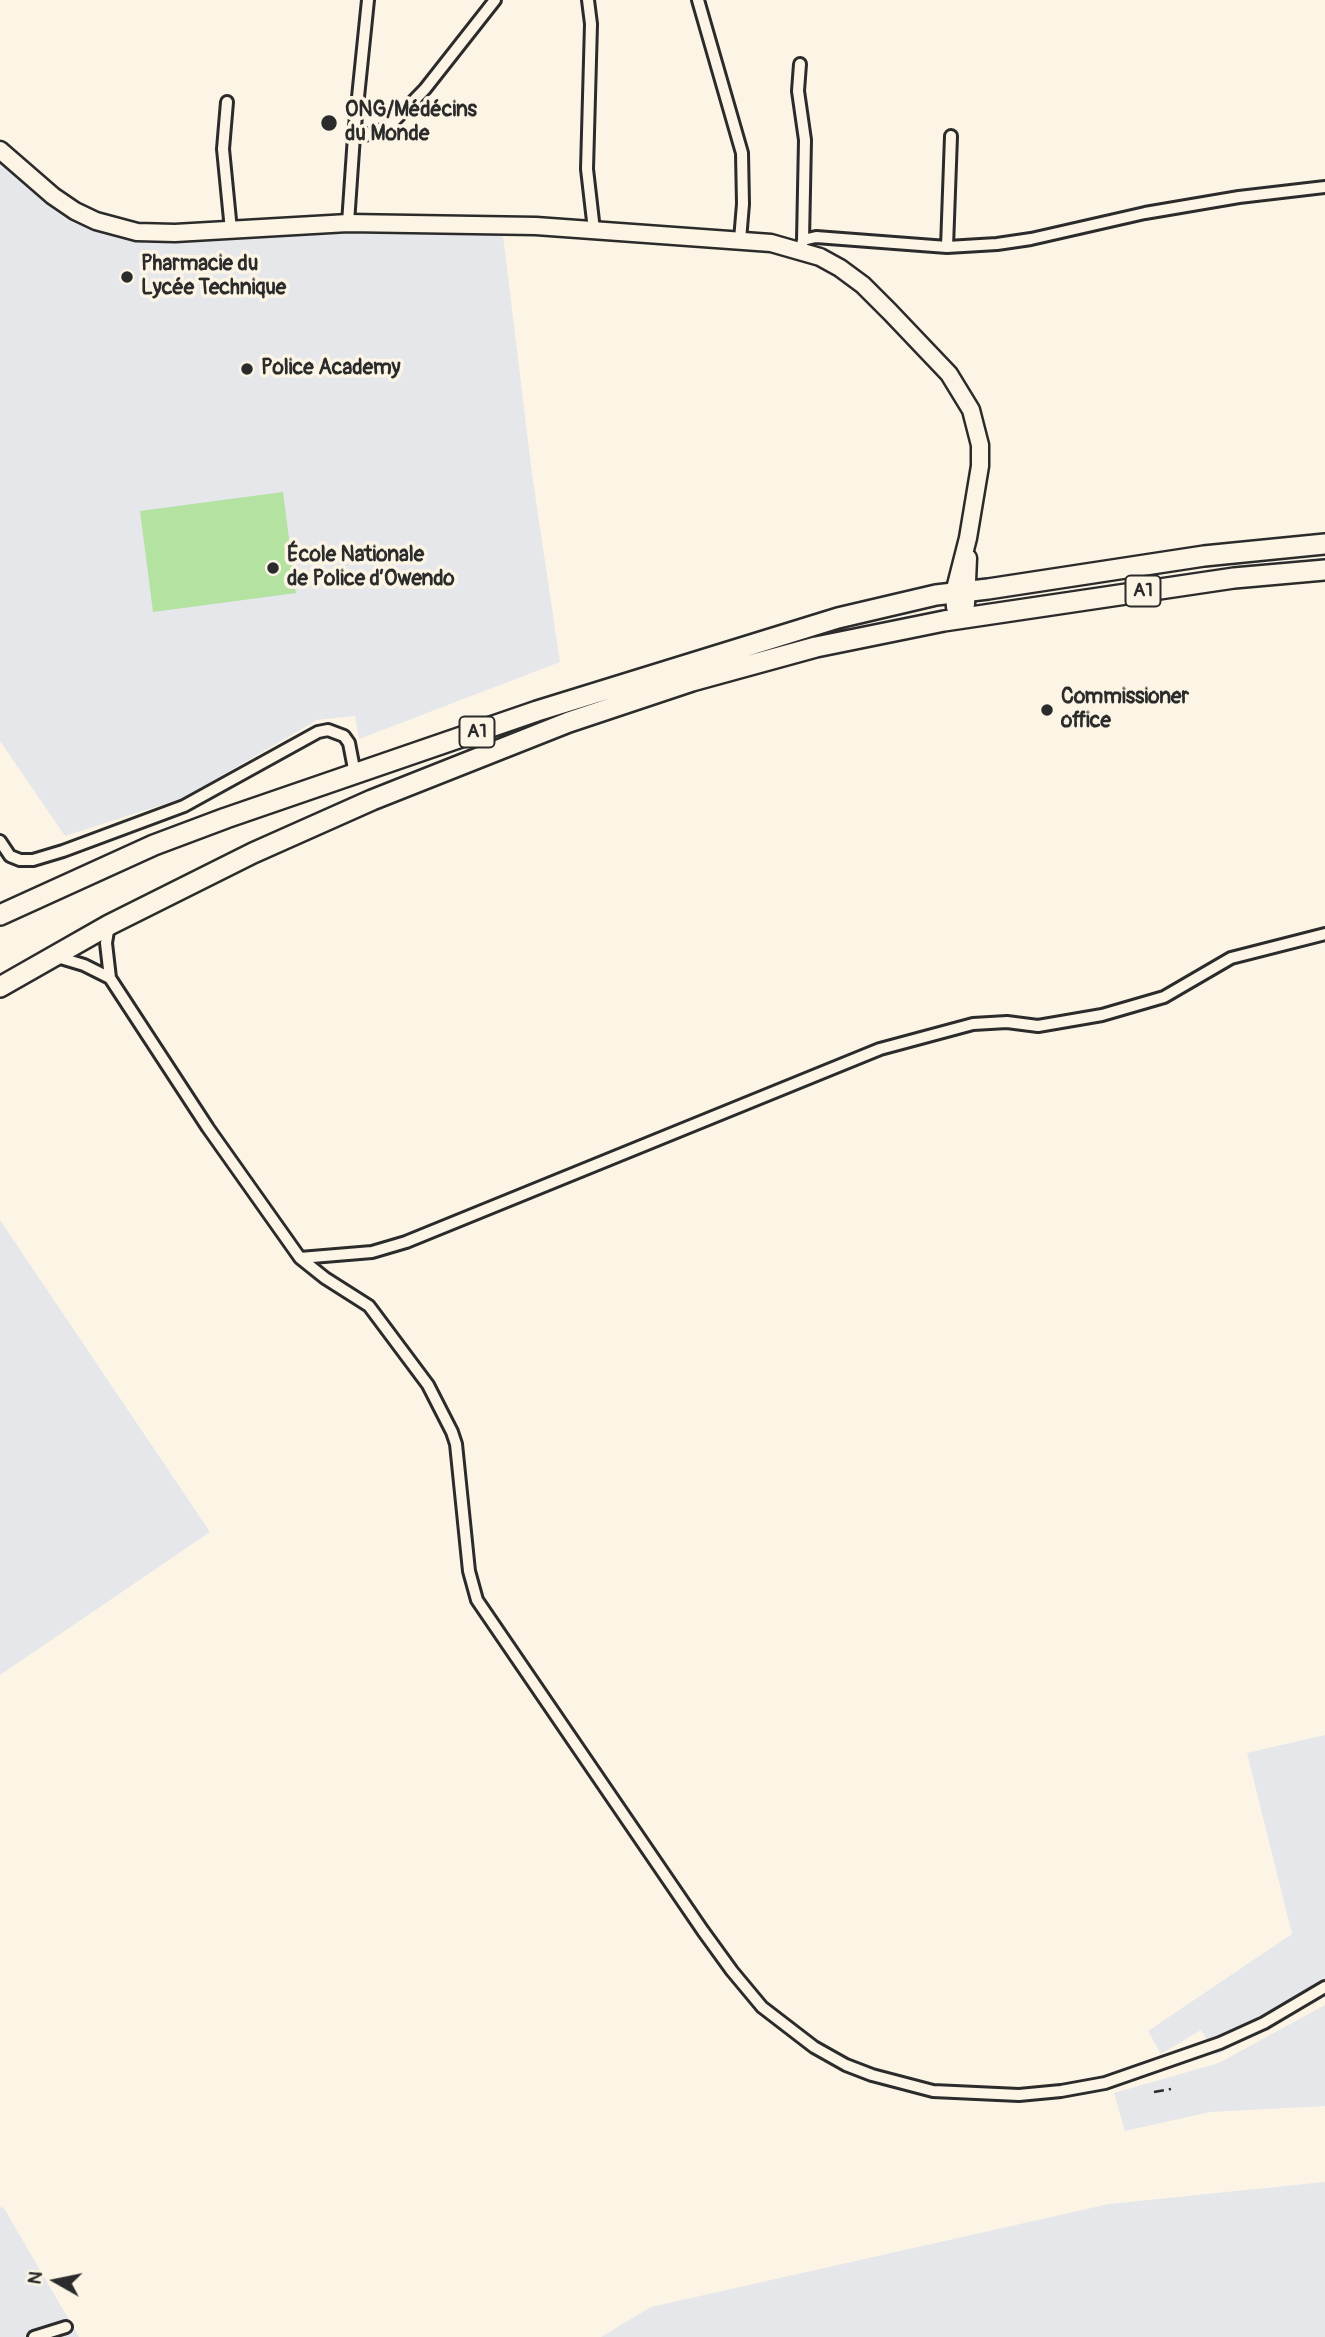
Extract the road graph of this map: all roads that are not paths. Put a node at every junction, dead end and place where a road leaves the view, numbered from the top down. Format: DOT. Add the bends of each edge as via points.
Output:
graph roads {
  1 [pos="368,0"];
  2 [pos="495,0"];
  3 [pos="588,0"];
  4 [pos="698,0"];
  5 [pos="800,64"];
  6 [pos="227,102"];
  7 [pos="354,136"];
  8 [pos="951,136"];
  9 [pos="0,150"];
  10 [pos="1325,187"];
  11 [pos="348,223"];
  12 [pos="231,230"];
  13 [pos="594,230"];
  14 [pos="740,240"];
  15 [pos="802,245"];
  16 [pos="947,247"];
  17 [pos="1325,544"];
  18 [pos="1325,570"];
  19 [pos="961,592"];
  20 [pos="961,618"];
  21 [pos="355,774"];
  22 [pos="0,841"];
  23 [pos="0,915"];
  24 [pos="109,925"];
  25 [pos="1325,934"];
  26 [pos="54,956"];
  27 [pos="110,978"];
  28 [pos="0,987"];
  29 [pos="300,1258"];
  30 [pos="1325,1987"];
  31 [pos="66,2327"];
  32 [pos="34,2337"];
  1 -- 7 [label="street"];
  2 -- 7 [label="street" via="425,89 389,125 377,133"];
  3 -- 13 [label="street" via="587,169"];
  4 -- 14 [label="street" via="742,153"];
  5 -- 15 [label="street" via="798,91 805,140"];
  6 -- 12 [label="street" via="223,149"];
  7 -- 11 [label="street"];
  8 -- 16 [label="street"];
  9 -- 12 [label="street" via="64,204 96,221 149,233"];
  10 -- 16 [label="street" via="1144,213 1031,239"];
  11 -- 12 [label="street"];
  11 -- 13 [label="street"];
  13 -- 14 [label="street"];
  14 -- 15 [label="street"];
  15 -- 16 [label="street" via="816,237"];
  15 -- 19 [label="street" via="863,285 933,356 971,410 981,445 980,466"];
  17 -- 19 [label="highway, A1" via="1204,556"];
  18 -- 20 [label="highway, A1" via="1234,578"];
  19 -- 20 [label="street" via="967,604"];
  19 -- 21 [label="highway, A1" via="767,638"];
  20 -- 24 [label="highway, A1" via="816,647 569,722 348,810"];
  21 -- 22 [label="street" via="349,743 328,730 184,806 63,851 20,860 10,856"];
  21 -- 23 [label="highway, A1" via="154,845"];
  24 -- 26 [label="highway, A1"];
  24 -- 27 [label="street"];
  25 -- 29 [label="street" via="1231,958 1164,998 1102,1015 1038,1026 974,1024 880,1049 406,1242 372,1252"];
  26 -- 27 [label="street"];
  26 -- 28 [label="highway, A1"];
  27 -- 29 [label="street"];
  29 -- 30 [label="street" via="369,1306 428,1385 456,1444 469,1572 477,1600 732,1971 762,2007 796,2035 872,2075 933,2091 1019,2095 1105,2083 1220,2043"];
  31 -- 32 [label="street"];
}
